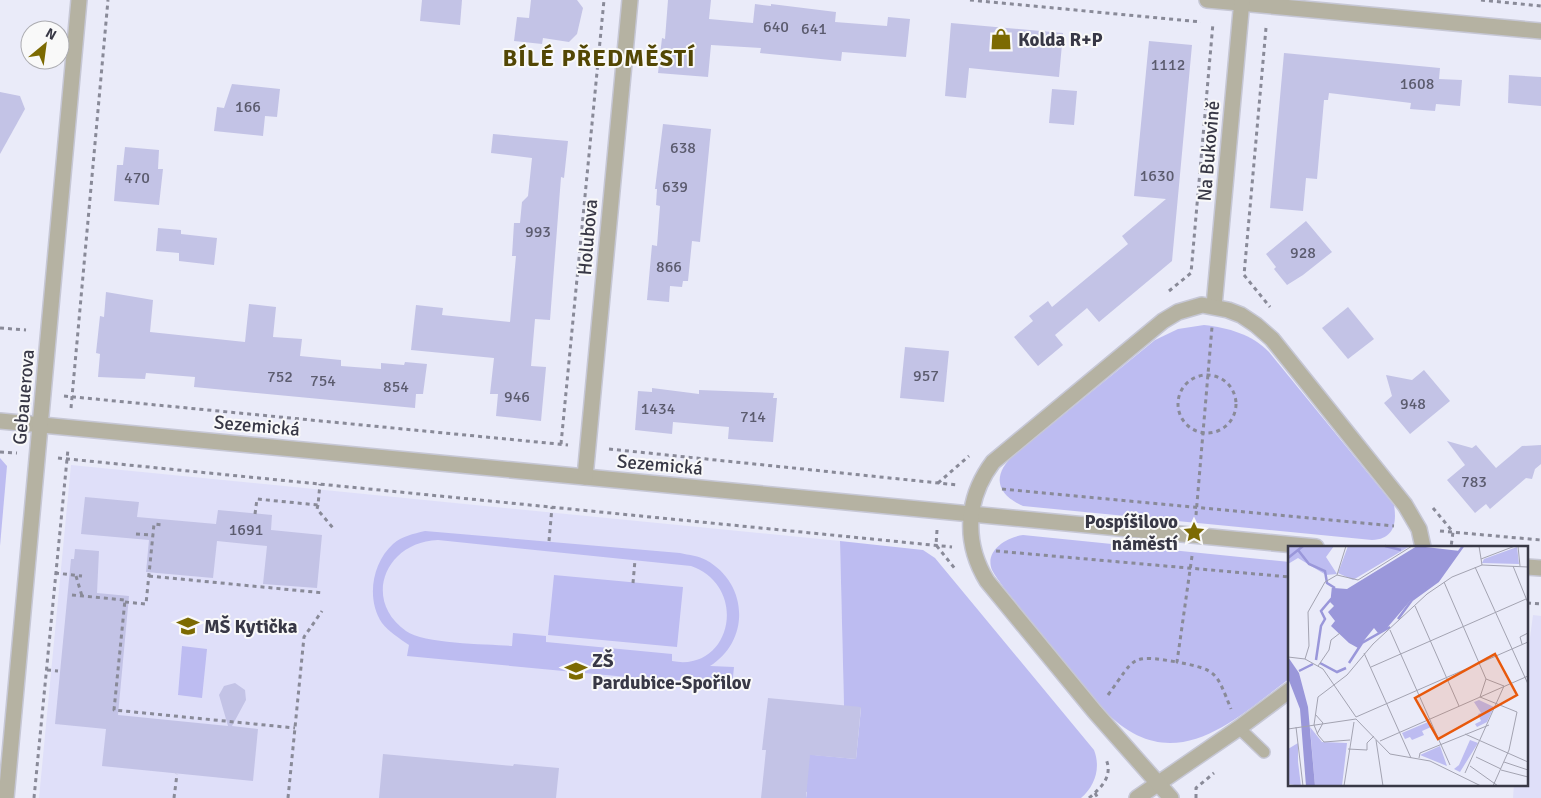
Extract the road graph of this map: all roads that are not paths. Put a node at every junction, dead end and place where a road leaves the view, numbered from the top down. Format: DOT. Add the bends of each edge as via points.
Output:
graph roads {
  1 [pos="79,0"];
  2 [pos="630,0"];
  3 [pos="1207,0"];
  4 [pos="1242,2"];
  5 [pos="1541,31"];
  6 [pos="1214,306"];
  7 [pos="0,421"];
  8 [pos="40,425"];
  9 [pos="585,477"];
  10 [pos="970,514"];
  11 [pos="1306,546"];
  12 [pos="1423,546"];
  13 [pos="1528,567"];
  14 [pos="1541,568"];
  15 [pos="1288,691"];
  16 [pos="1239,728"];
  17 [pos="1264,752"];
  18 [pos="1158,783"];
  19 [pos="6,798"];
  20 [pos="1137,798"];
  21 [pos="1171,798"];
  1 -- 8 [label="street, Gebauerova"];
  2 -- 9 [label="street, Holubova"];
  3 -- 4 [label="street"];
  4 -- 5 [label="street"];
  4 -- 6 [label="street, Na Bukovině"];
  6 -- 10 [label="street" via="1191,307 1163,321 993,462 977,487"];
  6 -- 12 [label="street" via="1241,315 1272,339 1405,505 1419,529"];
  7 -- 8 [label="street, Sezemická"];
  8 -- 9 [label="street, Sezemická"];
  8 -- 19 [label="street, Gebauerova"];
  9 -- 10 [label="street, Sezemická"];
  10 -- 11 [label="street, Sezemická"];
  10 -- 18 [label="street" via="972,549 987,581"];
  13 -- 14 [label="street"];
  15 -- 16 [label="street"];
  16 -- 17 [label="lane"];
  16 -- 18 [label="street"];
  18 -- 20 [label="street"];
  18 -- 21 [label="street"];
}
